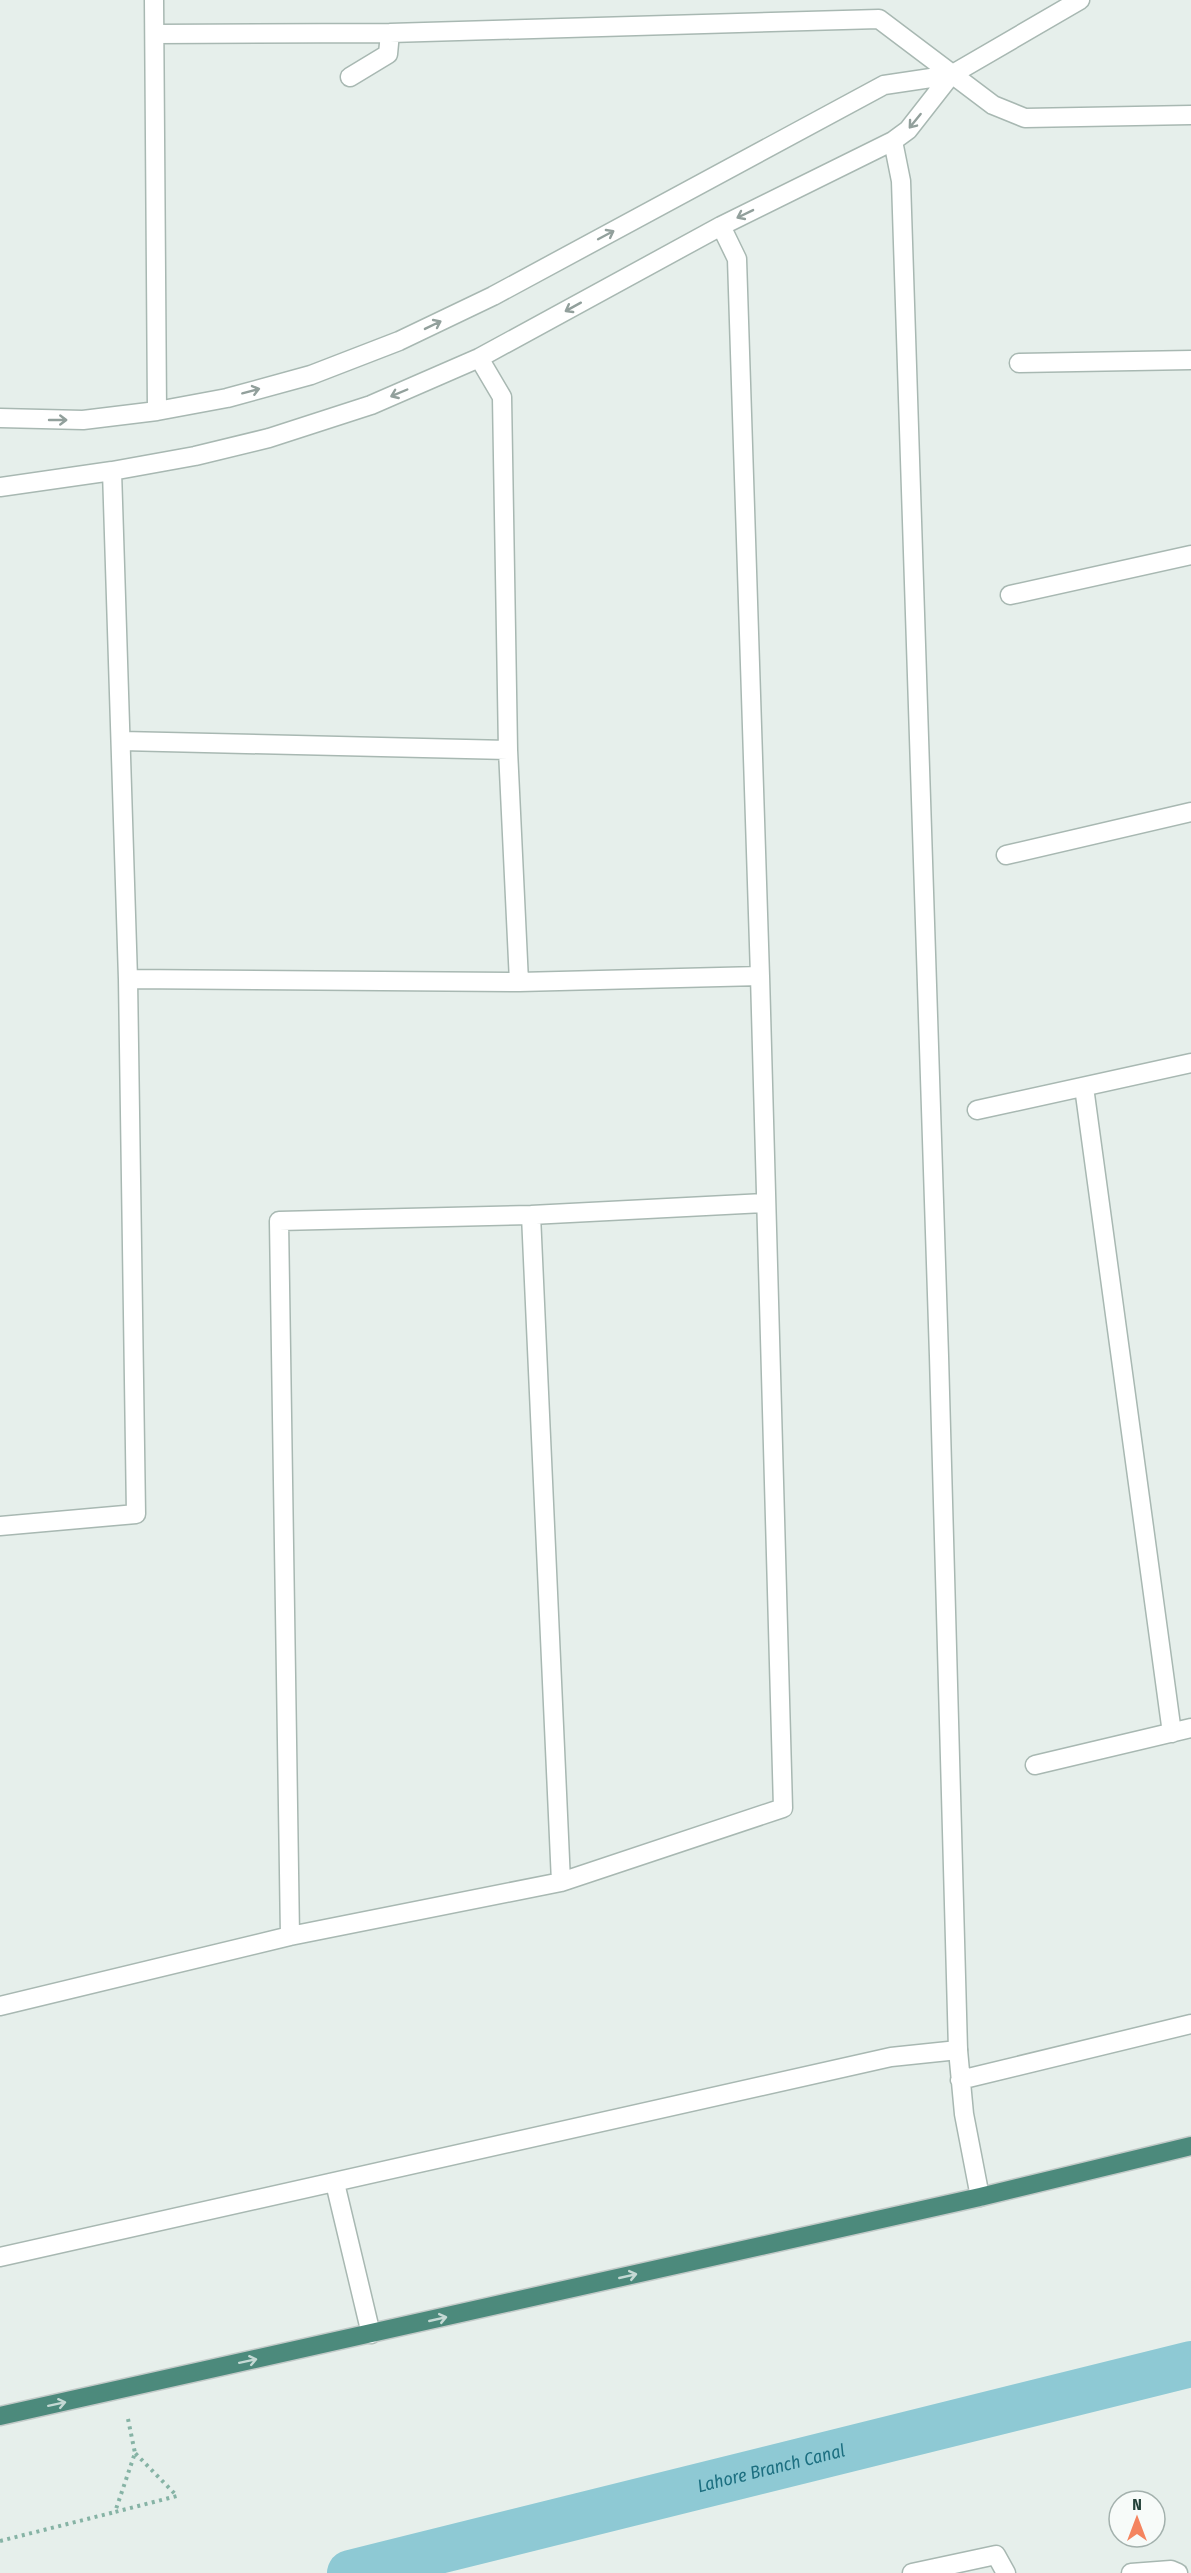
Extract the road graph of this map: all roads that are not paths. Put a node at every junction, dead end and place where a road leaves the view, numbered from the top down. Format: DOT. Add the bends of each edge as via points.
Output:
graph roads {
  1 [pos="154,0"];
  2 [pos="1080,0"];
  3 [pos="1059,5"];
  4 [pos="390,33"];
  5 [pos="156,34"];
  6 [pos="951,75"];
  7 [pos="350,77"];
  8 [pos="1191,115"];
  9 [pos="893,141"];
  10 [pos="721,226"];
  11 [pos="479,358"];
  12 [pos="1191,360"];
  13 [pos="1019,363"];
  14 [pos="157,411"];
  15 [pos="0,418"];
  16 [pos="112,471"];
  17 [pos="0,488"];
  18 [pos="1191,555"];
  19 [pos="1010,595"];
  20 [pos="122,741"];
  21 [pos="508,750"];
  22 [pos="1191,812"];
  23 [pos="1006,855"];
  24 [pos="760,976"];
  25 [pos="128,979"];
  26 [pos="519,982"];
  27 [pos="1191,1063"];
  28 [pos="1084,1087"];
  29 [pos="977,1110"];
  30 [pos="766,1203"];
  31 [pos="531,1215"];
  32 [pos="0,1526"];
  33 [pos="1191,1728"];
  34 [pos="1172,1733"];
  35 [pos="1035,1765"];
  36 [pos="561,1882"];
  37 [pos="290,1936"];
  38 [pos="0,2006"];
  39 [pos="1191,2024"];
  40 [pos="958,2050"];
  41 [pos="960,2080"];
  42 [pos="1191,2146"];
  43 [pos="335,2183"];
  44 [pos="980,2197"];
  45 [pos="0,2257"];
  46 [pos="371,2334"];
  47 [pos="0,2416"];
  48 [pos="912,2573"];
  49 [pos="1006,2573"];
  50 [pos="1131,2573"];
  51 [pos="1178,2573"];
  1 -- 5 [label="street"];
  2 -- 3 [label="street"];
  3 -- 6 [label="street"];
  4 -- 5 [label="street"];
  4 -- 6 [label="street" via="879,19"];
  4 -- 7 [label="street" via="388,54"];
  5 -- 14 [label="street"];
  6 -- 8 [label="street" via="993,105 1025,118"];
  6 -- 9 [label="street, one-way" via="908,130"];
  14 -- 6 [label="street, one-way" via="227,398 311,375 399,341 493,296 884,85"];
  9 -- 10 [label="street, one-way"];
  9 -- 40 [label="street" via="901,193"];
  10 -- 11 [label="street, one-way"];
  10 -- 24 [label="street" via="737,259"];
  11 -- 16 [label="street, one-way" via="371,405 269,438"];
  11 -- 21 [label="street" via="502,396"];
  12 -- 13 [label="street"];
  15 -- 14 [label="street, one-way" via="83,420"];
  16 -- 17 [label="street"];
  16 -- 20 [label="street"];
  18 -- 19 [label="street"];
  20 -- 21 [label="street"];
  20 -- 25 [label="street"];
  21 -- 26 [label="street"];
  22 -- 23 [label="street"];
  24 -- 26 [label="street"];
  24 -- 30 [label="street"];
  25 -- 26 [label="street"];
  25 -- 32 [label="street" via="136,1514"];
  27 -- 28 [label="street"];
  28 -- 29 [label="street"];
  28 -- 34 [label="street"];
  30 -- 31 [label="street"];
  30 -- 36 [label="street" via="783,1808"];
  31 -- 36 [label="street"];
  31 -- 37 [label="street" via="279,1221"];
  33 -- 34 [label="street"];
  34 -- 35 [label="street"];
  36 -- 37 [label="street"];
  37 -- 38 [label="street"];
  39 -- 41 [label="street"];
  40 -- 41 [label="street"];
  40 -- 43 [label="street" via="891,2057"];
  41 -- 44 [label="street"];
  42 -- 44 [label="highway"];
  43 -- 45 [label="street"];
  43 -- 46 [label="street"];
  46 -- 44 [label="highway, one-way"];
  47 -- 46 [label="highway, one-way"];
  48 -- 49 [label="street" via="996,2554"];
  50 -- 51 [label="street"];
}
